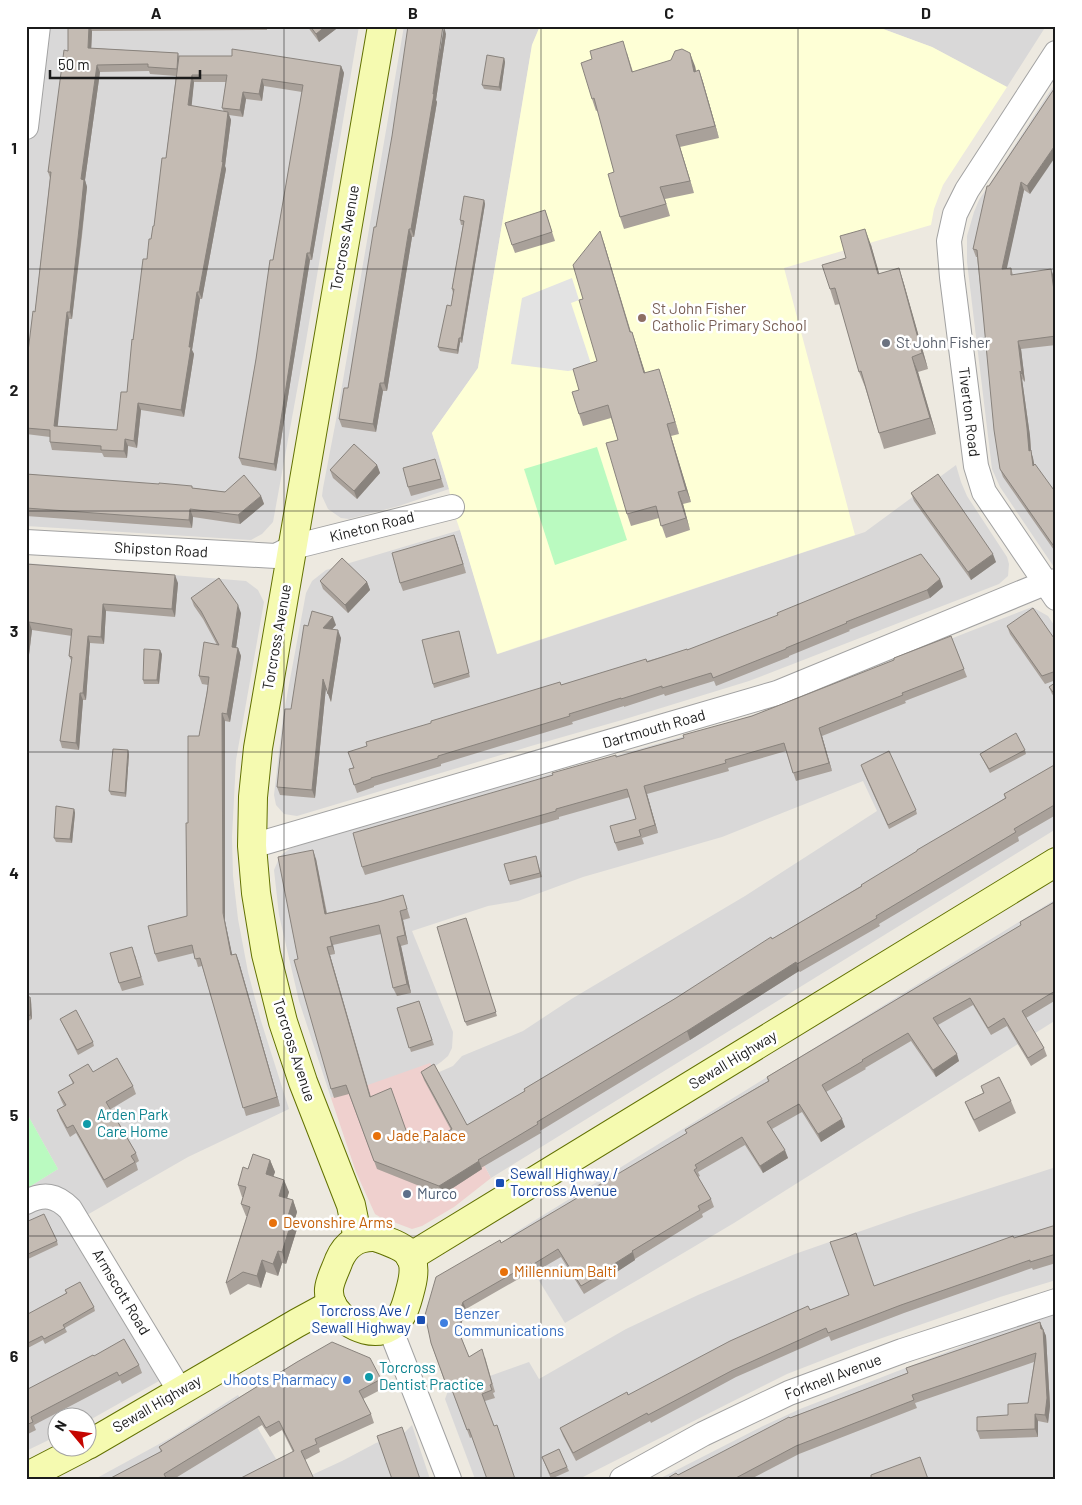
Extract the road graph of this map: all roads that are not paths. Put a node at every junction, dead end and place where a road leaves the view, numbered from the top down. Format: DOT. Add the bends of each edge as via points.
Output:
graph roads {
  1 [pos="38,26"];
  2 [pos="382,26"];
  3 [pos="1056,53"];
  4 [pos="26,126"];
  5 [pos="452,507"];
  6 [pos="26,542"];
  7 [pos="293,547"];
  8 [pos="1052,588"];
  9 [pos="252,846"];
  10 [pos="1056,862"];
  11 [pos="26,1202"];
  12 [pos="358,1239"];
  13 [pos="410,1257"];
  14 [pos="1056,1300"];
  15 [pos="332,1304"];
  16 [pos="390,1328"];
  17 [pos="180,1391"];
  18 [pos="98,1439"];
  19 [pos="63,1458"];
  20 [pos="26,1477"];
  21 [pos="449,1479"];
  22 [pos="622,1479"];
  1 -- 4 [label="street"];
  2 -- 7 [label="street, Torcross Avenue"];
  3 -- 8 [label="street, Tiverton Road" via="967,190 955,214 949,241 976,466 984,492"];
  5 -- 7 [label="street, Kineton Road"];
  6 -- 7 [label="street, Shipston Road" via="276,556"];
  7 -- 9 [label="street, Torcross Avenue" via="258,748"];
  8 -- 9 [label="street, Dartmouth Road" via="777,693"];
  9 -- 12 [label="street, Torcross Avenue" via="266,954 283,1022 302,1082 351,1205"];
  10 -- 13 [label="street, Sewall Highway"];
  11 -- 17 [label="street, Armscott Road" via="41,1196 56,1198 70,1209"];
  12 -- 13 [label="street" via="370,1237 381,1240 400,1247"];
  12 -- 15 [label="street" via="348,1245 341,1256 329,1289"];
  13 -- 16 [label="street" via="414,1269 406,1307"];
  14 -- 22 [label="street, Forknell Avenue" via="789,1393 703,1434"];
  15 -- 16 [label="street" via="338,1315 354,1325 373,1331"];
  15 -- 17 [label="street, Sewall Highway"];
  16 -- 21 [label="street"];
  17 -- 18 [label="street, Sewall Highway"];
  19 -- 20 [label="street"];
}
